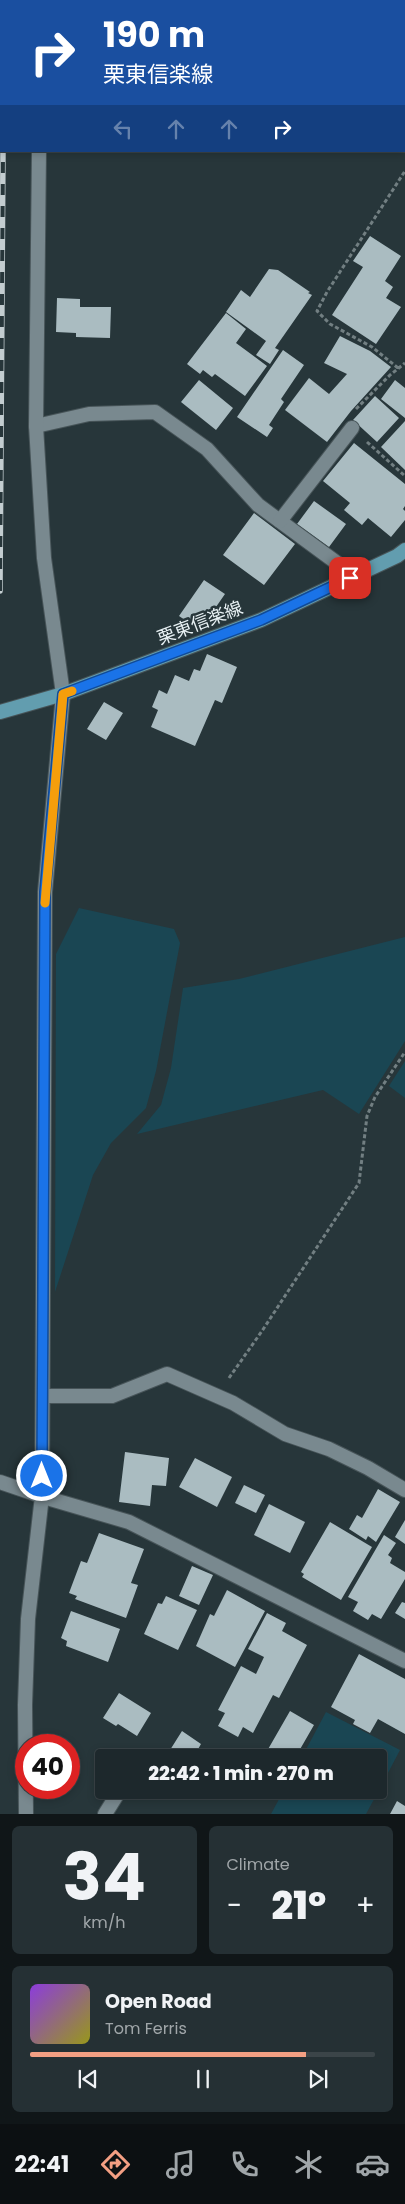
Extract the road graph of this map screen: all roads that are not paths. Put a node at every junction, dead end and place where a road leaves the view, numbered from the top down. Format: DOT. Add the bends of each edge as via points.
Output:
graph roads {
  1 [pos="39,152"];
  2 [pos="36,426"];
  3 [pos="352,428"];
  4 [pos="280,521"];
  5 [pos="405,550"];
  6 [pos="350,578"];
  7 [pos="63,694"];
  8 [pos="0,712"];
  9 [pos="43,1396"];
  10 [pos="0,1482"];
  11 [pos="405,1490"];
  12 [pos="42,1496"];
  13 [pos="405,1661"];
  14 [pos="114,1799"];
  15 [pos="26,1814"];
  16 [pos="104,1814"];
  1 -- 2 [label="street"];
  2 -- 4 [label="street" via="89,414 156,412 208,449 258,505"];
  2 -- 7 [label="street" via="44,558"];
  3 -- 4 [label="street"];
  4 -- 6 [label="street" via="337,564"];
  5 -- 6 [label="main road, 栗東信楽線"];
  6 -- 7 [label="main road, 栗東信楽線" via="261,620"];
  7 -- 8 [label="main road, 栗東信楽線"];
  7 -- 9 [label="street" via="45,892"];
  9 -- 11 [label="street" via="112,1396 167,1374 233,1403 285,1434 368,1468"];
  9 -- 12 [label="street"];
  10 -- 12 [label="street"];
  12 -- 13 [label="street" via="128,1522"];
  12 -- 15 [label="street" via="28,1619"];
  14 -- 16 [label="street"];
}
